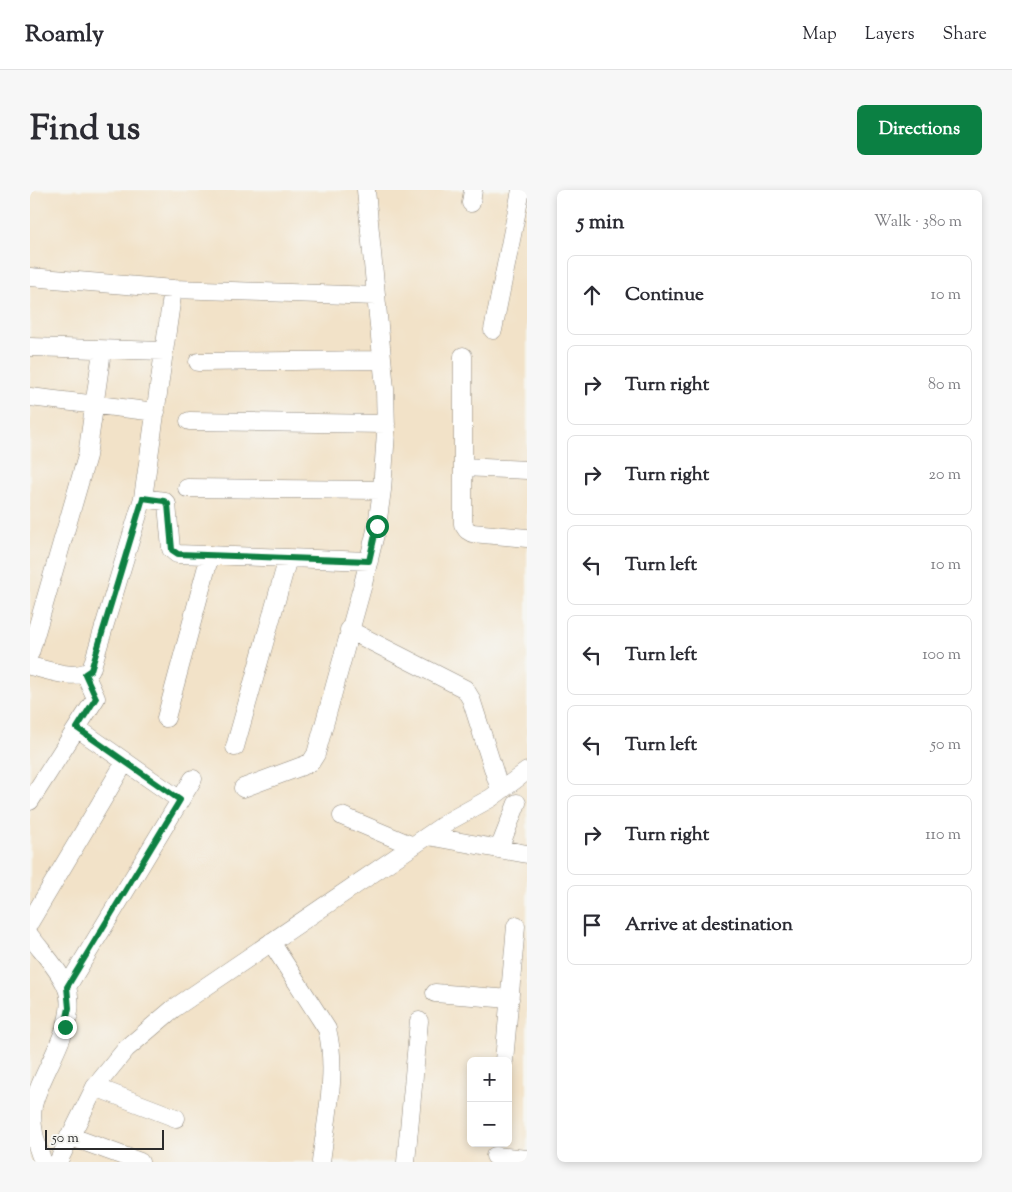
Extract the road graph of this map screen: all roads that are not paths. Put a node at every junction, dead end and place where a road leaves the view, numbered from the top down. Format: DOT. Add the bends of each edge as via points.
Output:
graph roads {
  1 [pos="366,190"];
  2 [pos="521,190"];
  3 [pos="30,277"];
  4 [pos="173,288"];
  5 [pos="376,296"];
  6 [pos="493,330"];
  7 [pos="30,347"];
  8 [pos="102,351"];
  9 [pos="164,351"];
  10 [pos="463,356"];
  11 [pos="382,360"];
  12 [pos="198,362"];
  13 [pos="30,397"];
  14 [pos="95,404"];
  15 [pos="156,412"];
  16 [pos="189,421"];
  17 [pos="386,424"];
  18 [pos="463,467"];
  19 [pos="527,470"];
  20 [pos="187,488"];
  21 [pos="382,490"];
  22 [pos="143,498"];
  23 [pos="527,538"];
  24 [pos="210,555"];
  25 [pos="288,558"];
  26 [pos="369,561"];
  27 [pos="349,630"];
  28 [pos="30,653"];
  29 [pos="30,666"];
  30 [pos="85,674"];
  31 [pos="166,718"];
  32 [pos="77,728"];
  33 [pos="235,747"];
  34 [pos="125,762"];
  35 [pos="527,771"];
  36 [pos="193,779"];
  37 [pos="243,788"];
  38 [pos="499,791"];
  39 [pos="524,798"];
  40 [pos="180,800"];
  41 [pos="30,801"];
  42 [pos="342,816"];
  43 [pos="420,841"];
  44 [pos="499,849"];
  45 [pos="527,854"];
  46 [pos="30,922"];
  47 [pos="516,926"];
  48 [pos="30,936"];
  49 [pos="272,942"];
  50 [pos="67,987"];
  51 [pos="435,993"];
  52 [pos="510,999"];
  53 [pos="419,1021"];
  54 [pos="504,1057"];
  55 [pos="95,1087"];
  56 [pos="176,1118"];
  57 [pos="31,1122"];
  58 [pos="69,1136"];
  59 [pos="495,1154"];
  60 [pos="527,1159"];
  61 [pos="42,1162"];
  62 [pos="58,1162"];
  63 [pos="140,1162"];
  64 [pos="321,1162"];
  65 [pos="406,1162"];
  1 -- 5 [label="street"];
  2 -- 6 [label="street"];
  3 -- 4 [label="street"];
  4 -- 5 [label="street"];
  4 -- 9 [label="street"];
  5 -- 11 [label="street"];
  7 -- 8 [label="street"];
  8 -- 9 [label="street"];
  8 -- 14 [label="street"];
  9 -- 15 [label="street"];
  10 -- 18 [label="street"];
  11 -- 12 [label="street"];
  11 -- 17 [label="street"];
  13 -- 14 [label="street"];
  14 -- 15 [label="street"];
  14 -- 28 [label="street" via="83,471"];
  15 -- 22 [label="street"];
  16 -- 17 [label="street"];
  17 -- 21 [label="street"];
  18 -- 19 [label="street"];
  18 -- 23 [label="street" via="463,524 467,530"];
  20 -- 21 [label="street"];
  21 -- 26 [label="street"];
  22 -- 24 [label="street" via="168,504 174,553"];
  22 -- 30 [label="street" via="91,670"];
  24 -- 25 [label="street"];
  24 -- 31 [label="street"];
  25 -- 26 [label="street"];
  25 -- 33 [label="street"];
  26 -- 27 [label="street"];
  27 -- 37 [label="street" via="316,754 311,762"];
  27 -- 38 [label="street" via="465,689 472,699"];
  29 -- 30 [label="street" via="74,675"];
  30 -- 32 [label="street" via="96,698"];
  32 -- 34 [label="street"];
  32 -- 41 [label="street"];
  34 -- 40 [label="street"];
  34 -- 46 [label="street"];
  35 -- 38 [label="street"];
  36 -- 40 [label="street"];
  38 -- 39 [label="street"];
  38 -- 43 [label="street"];
  39 -- 44 [label="street"];
  40 -- 50 [label="street"];
  42 -- 43 [label="street"];
  43 -- 44 [label="street"];
  43 -- 49 [label="street"];
  44 -- 45 [label="street"];
  47 -- 52 [label="street"];
  48 -- 50 [label="street"];
  49 -- 55 [label="street" via="173,1009 126,1049"];
  49 -- 64 [label="street" via="327,1029 332,1061"];
  50 -- 57 [label="street" via="69,1008 65,1027 34,1104"];
  51 -- 52 [label="street"];
  52 -- 54 [label="street"];
  53 -- 65 [label="street"];
  55 -- 56 [label="street"];
  55 -- 58 [label="street"];
  57 -- 61 [label="street"];
  58 -- 62 [label="street"];
  58 -- 63 [label="street"];
  59 -- 60 [label="street"];
}
